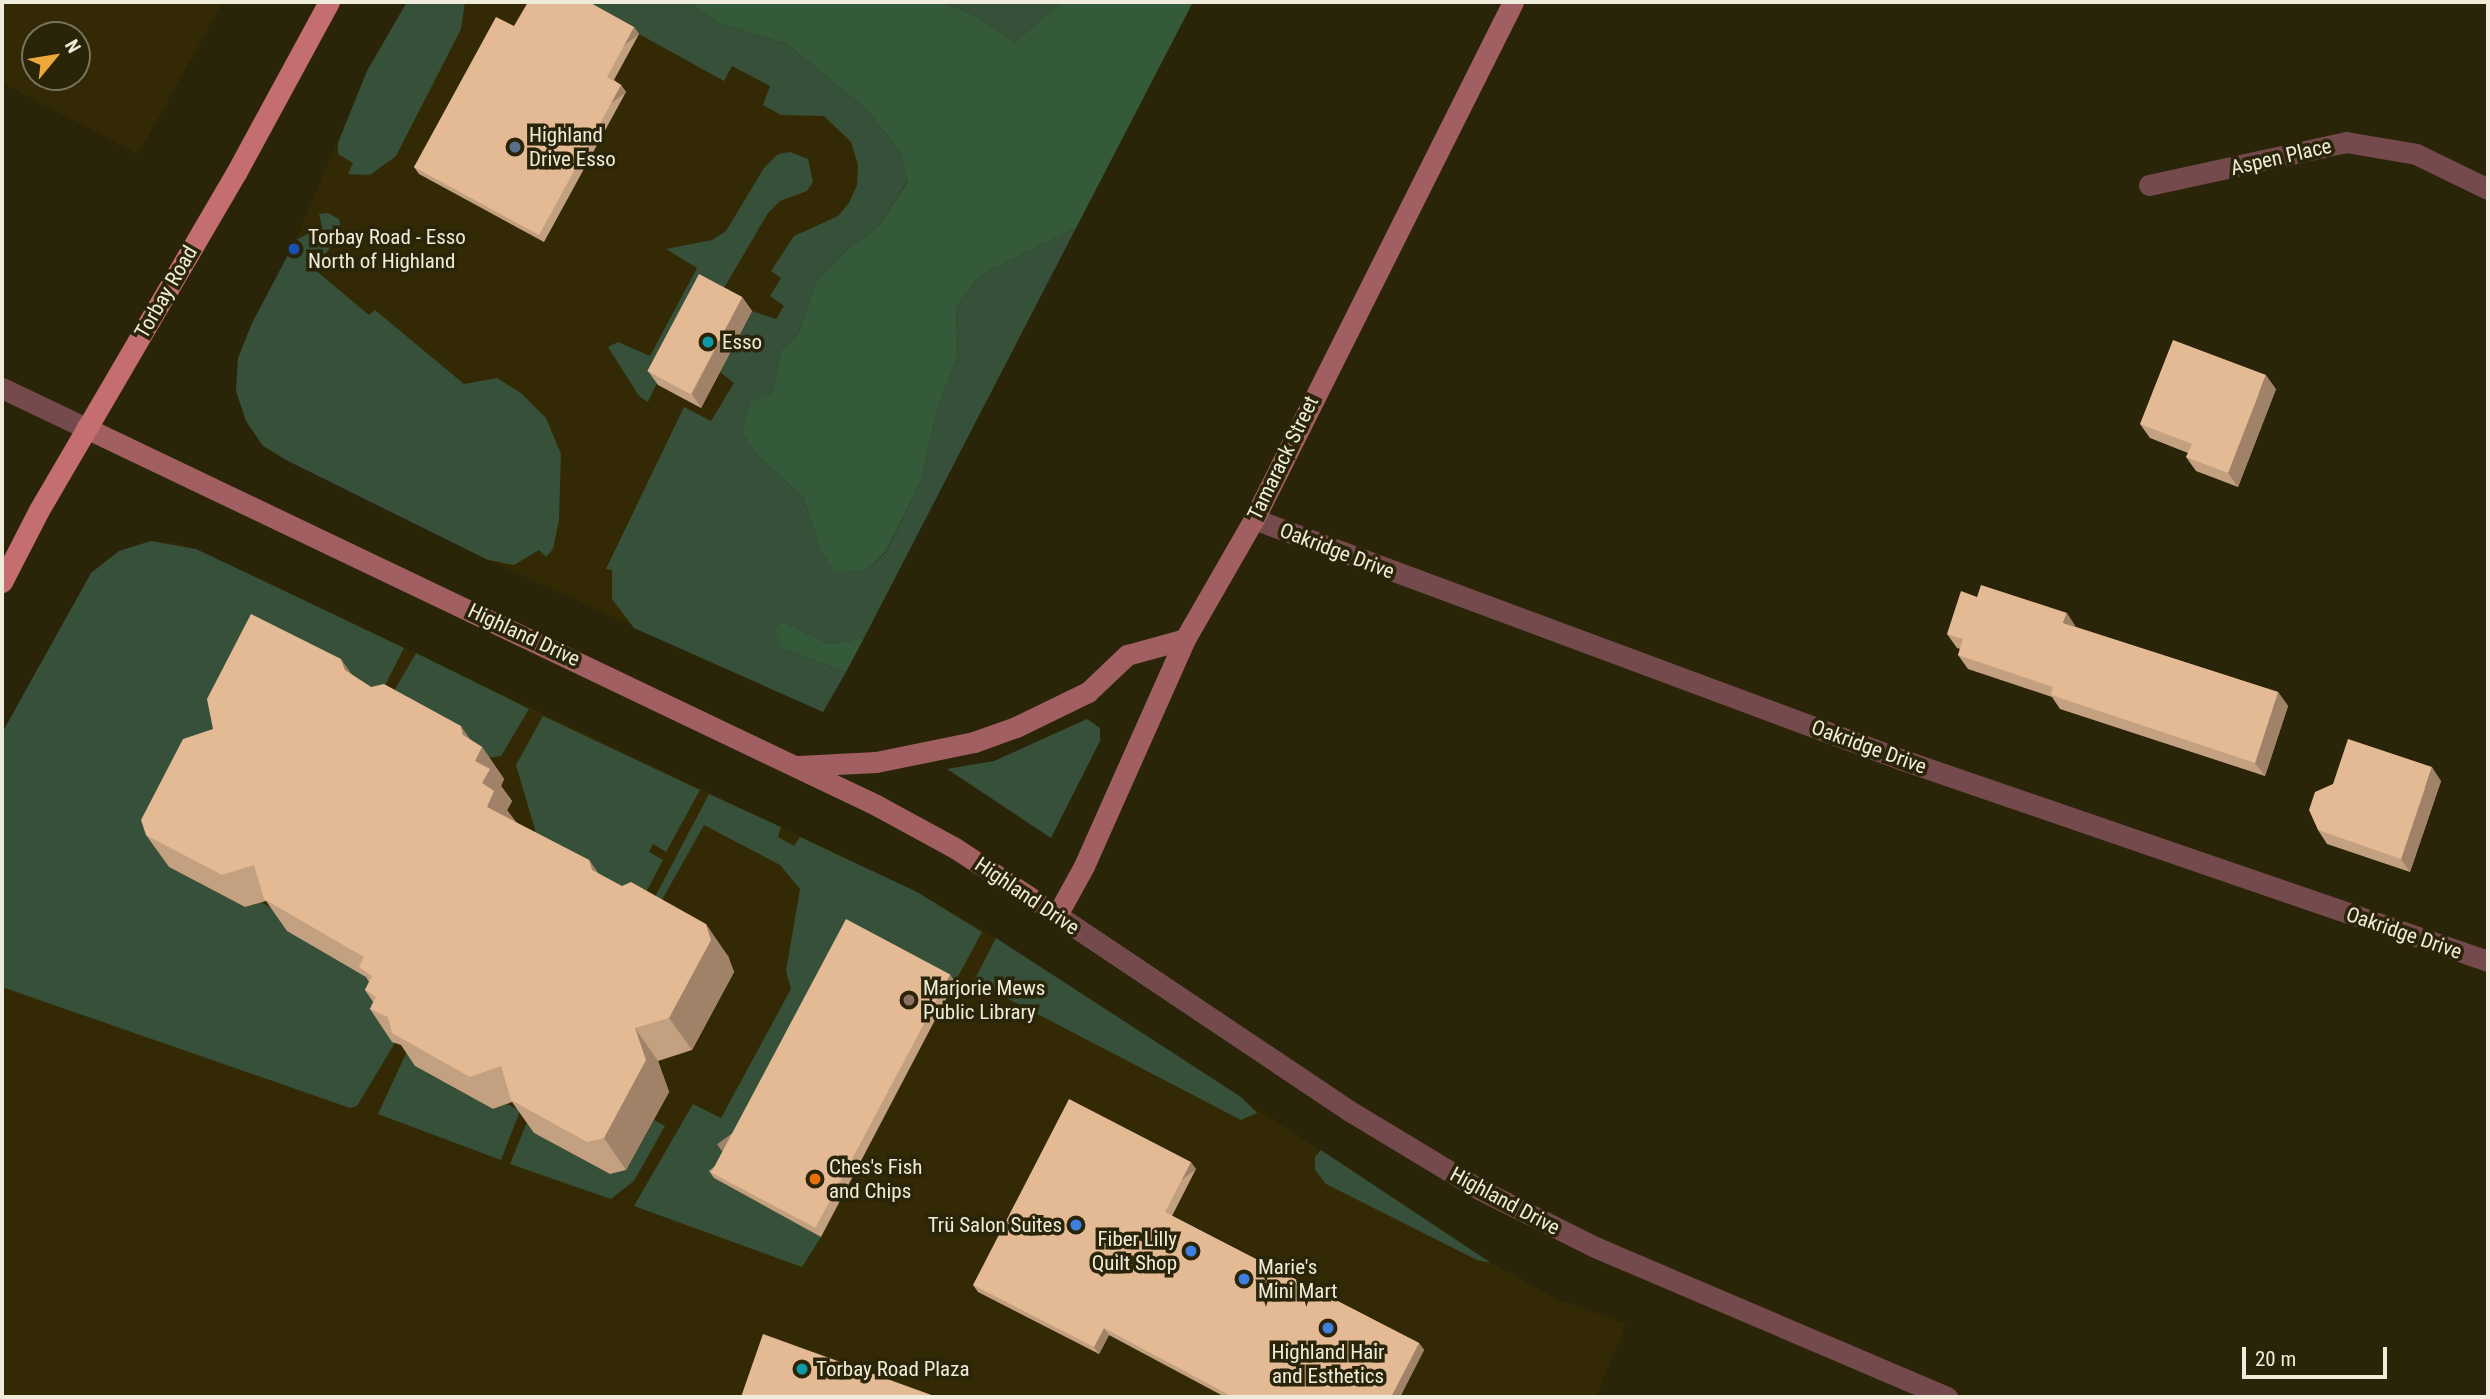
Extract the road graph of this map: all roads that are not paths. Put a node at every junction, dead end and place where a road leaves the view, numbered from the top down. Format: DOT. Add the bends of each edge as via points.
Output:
graph roads {
  1 [pos="329,2"];
  2 [pos="1513,2"];
  3 [pos="2149,185"];
  4 [pos="2488,189"];
  5 [pos="2,388"];
  6 [pos="86,428"];
  7 [pos="1254,519"];
  8 [pos="2,582"];
  9 [pos="1185,639"];
  10 [pos="792,767"];
  11 [pos="1057,915"];
  12 [pos="2488,961"];
  13 [pos="1916,1392"];
  14 [pos="1947,1397"];
  1 -- 6 [label="main road, Torbay Road" via="236,173"];
  2 -- 7 [label="street, Tamarack Street"];
  3 -- 4 [label="street, Aspen Place" via="2346,142 2416,154"];
  5 -- 6 [label="street"];
  6 -- 8 [label="main road, Torbay Road"];
  6 -- 10 [label="street, Highland Drive" via="535,639"];
  7 -- 9 [label="street, Tamarack Street"];
  7 -- 12 [label="street, Oakridge Drive" via="1900,759"];
  9 -- 10 [label="street" via="1127,655 1088,692 974,742 876,762"];
  9 -- 11 [label="street, Tamarack Street" via="1084,866"];
  10 -- 11 [label="street, Highland Drive" via="955,848"];
  11 -- 13 [label="street, Highland Drive" via="1337,1102 1479,1189 1595,1247 1766,1317"];
  13 -- 14 [label="street, Highland Drive"];
}
